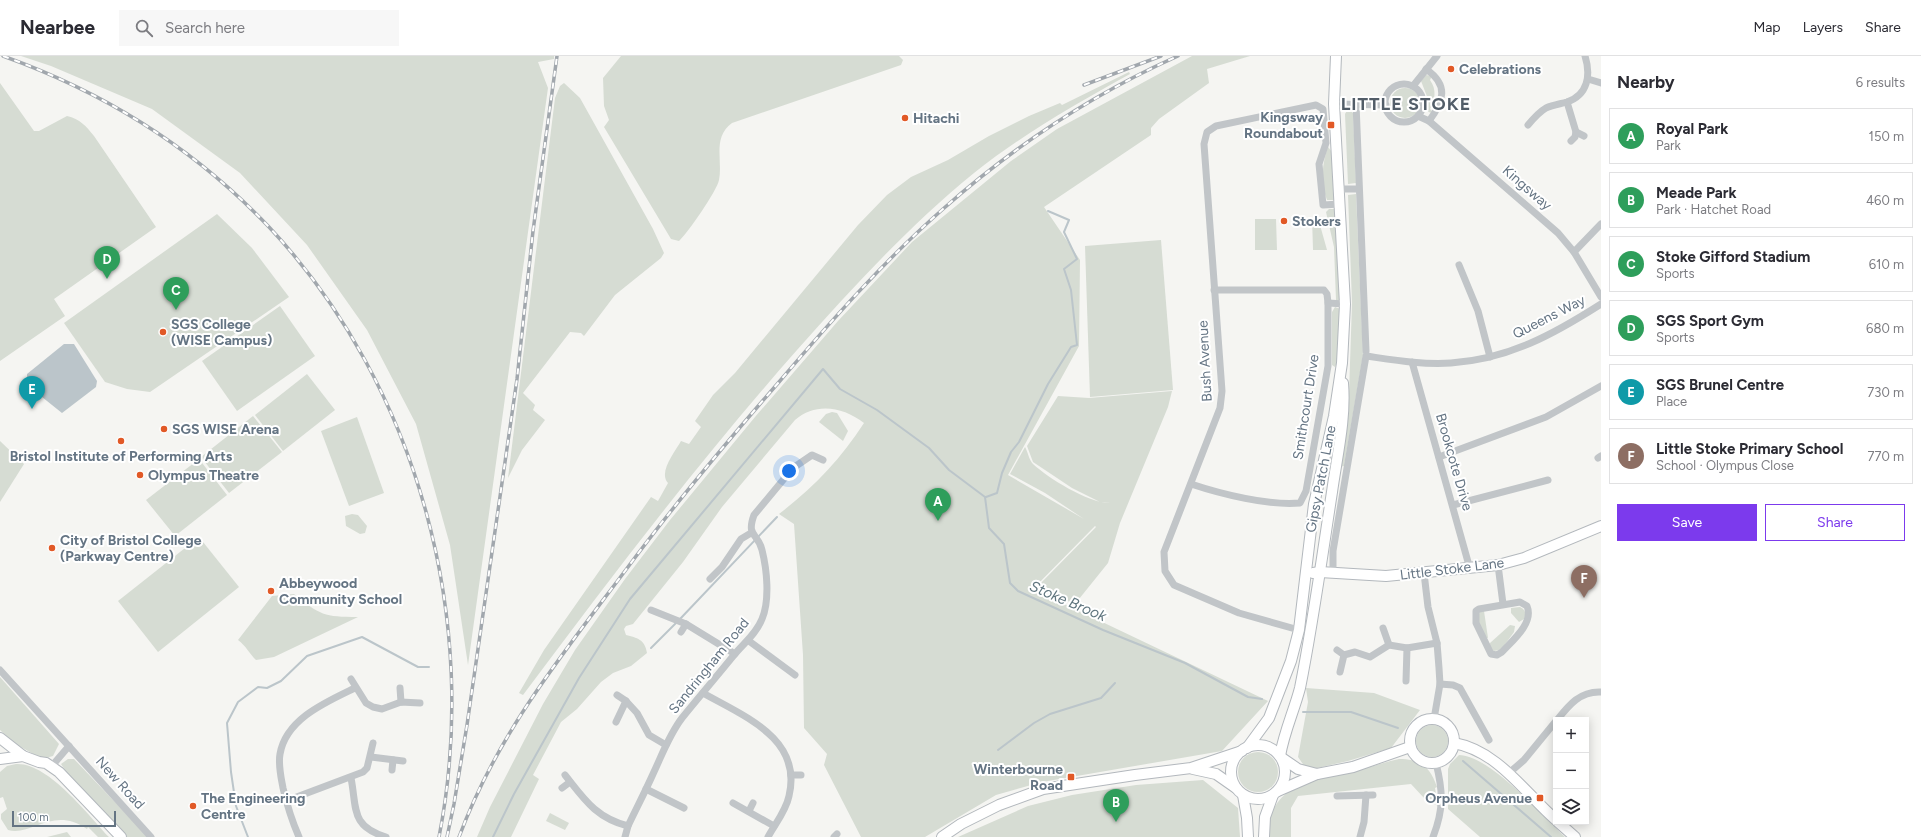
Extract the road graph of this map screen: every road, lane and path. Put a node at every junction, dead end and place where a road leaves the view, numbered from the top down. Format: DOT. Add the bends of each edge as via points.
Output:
graph roads {
  1 [pos="1336,56"];
  2 [pos="1438,56"];
  3 [pos="1585,56"];
  4 [pos="1426,69"];
  5 [pos="1588,79"];
  6 [pos="1601,83"];
  7 [pos="1413,86"];
  8 [pos="1567,102"];
  9 [pos="1334,104"];
  10 [pos="1356,104"];
  11 [pos="1386,105"];
  12 [pos="1418,116"];
  13 [pos="1429,121"];
  14 [pos="1528,125"];
  15 [pos="1576,132"];
  16 [pos="1584,136"];
  17 [pos="1571,141"];
  18 [pos="1339,189"];
  19 [pos="1358,189"];
  20 [pos="1340,204"];
  21 [pos="1601,224"];
  22 [pos="1574,252"];
  23 [pos="1459,265"];
  24 [pos="1214,290"];
  25 [pos="1601,297"];
  26 [pos="1328,304"];
  27 [pos="1345,304"];
  28 [pos="1601,304"];
  29 [pos="1366,353"];
  30 [pos="1490,357"];
  31 [pos="1412,362"];
  32 [pos="1342,363"];
  33 [pos="1601,386"];
  34 [pos="1439,457"];
  35 [pos="823,460"];
  36 [pos="1548,480"];
  37 [pos="1191,484"];
  38 [pos="1453,505"];
  39 [pos="1601,526"];
  40 [pos="751,533"];
  41 [pos="1498,565"];
  42 [pos="1470,569"];
  43 [pos="1320,572"];
  44 [pos="1333,573"];
  45 [pos="1424,574"];
  46 [pos="710,579"];
  47 [pos="1304,596"];
  48 [pos="1503,604"];
  49 [pos="650,610"];
  50 [pos="686,624"];
  51 [pos="1383,628"];
  52 [pos="1299,630"];
  53 [pos="681,632"];
  54 [pos="1309,634"];
  55 [pos="749,641"];
  56 [pos="1437,642"];
  57 [pos="1389,644"];
  58 [pos="1407,648"];
  59 [pos="1337,650"];
  60 [pos="735,654"];
  61 [pos="1344,655"];
  62 [pos="0,670"];
  63 [pos="1340,672"];
  64 [pos="795,675"];
  65 [pos="351,679"];
  66 [pos="1406,681"];
  67 [pos="1440,684"];
  68 [pos="355,688"];
  69 [pos="400,688"];
  70 [pos="1601,692"];
  71 [pos="703,693"];
  72 [pos="617,695"];
  73 [pos="626,701"];
  74 [pos="401,702"];
  75 [pos="420,702"];
  76 [pos="1560,717"];
  77 [pos="1434,719"];
  78 [pos="616,722"];
  79 [pos="1553,726"];
  80 [pos="0,738"];
  81 [pos="1489,740"];
  82 [pos="373,743"];
  83 [pos="1454,743"];
  84 [pos="666,745"];
  85 [pos="69,746"];
  86 [pos="1410,747"];
  87 [pos="1244,749"];
  88 [pos="24,756"];
  89 [pos="370,757"];
  90 [pos="1281,757"];
  91 [pos="0,759"];
  92 [pos="393,760"];
  93 [pos="403,761"];
  94 [pos="39,762"];
  95 [pos="1436,762"];
  96 [pos="51,767"];
  97 [pos="1192,768"];
  98 [pos="392,770"];
  99 [pos="1509,772"];
  100 [pos="801,774"];
  101 [pos="1317,774"];
  102 [pos="565,775"];
  103 [pos="791,775"];
  104 [pos="351,778"];
  105 [pos="65,779"];
  106 [pos="570,782"];
  107 [pos="562,788"];
  108 [pos="646,789"];
  109 [pos="1241,793"];
  110 [pos="1274,794"];
  111 [pos="1337,796"];
  112 [pos="286,801"];
  113 [pos="733,803"];
  114 [pos="753,803"];
  115 [pos="684,808"];
  116 [pos="749,811"];
  117 [pos="1553,817"];
  118 [pos="1562,825"];
  119 [pos="628,826"];
  120 [pos="774,826"];
  121 [pos="121,837"];
  122 [pos="151,837"];
  123 [pos="299,837"];
  124 [pos="386,837"];
  125 [pos="625,837"];
  126 [pos="768,837"];
  127 [pos="942,837"];
  128 [pos="1248,837"];
  129 [pos="1264,837"];
  130 [pos="1360,837"];
  131 [pos="1433,837"];
  132 [pos="1575,837"];
  1 -- 9 [label="main road, Gipsy Patch Lane"];
  2 -- 4 [label="street"];
  3 -- 5 [label="street" via="1589,71"];
  4 -- 7 [label="street"];
  4 -- 13 [label="street" via="1438,79 1442,92 1439,108"];
  5 -- 6 [label="street"];
  5 -- 8 [label="street" via="1583,91"];
  7 -- 11 [label="street" via="1396,86 1388,94"];
  7 -- 12 [label="street" via="1423,100"];
  8 -- 14 [label="street" via="1556,104"];
  8 -- 15 [label="street"];
  9 -- 10 [label="street"];
  9 -- 18 [label="main road, Gipsy Patch Lane"];
  10 -- 11 [label="street"];
  10 -- 19 [label="street"];
  11 -- 12 [label="street" via="1390,116 1395,120 1407,122"];
  12 -- 13 [label="street, Kingsway"];
  13 -- 22 [label="street, Kingsway" via="1558,233"];
  15 -- 16 [label="street"];
  15 -- 17 [label="street"];
  18 -- 19 [label="street"];
  18 -- 20 [label="main road, Gipsy Patch Lane"];
  19 -- 29 [label="street" via="1361,342"];
  20 -- 24 [label="street, Bush Avenue" via="1323,205 1318,164 1326,143 1321,106 1216,126 1207,132 1204,144"];
  20 -- 27 [label="main road, Gipsy Patch Lane"];
  21 -- 22 [label="street"];
  22 -- 25 [label="street, Kingsway"];
  23 -- 30 [label="street" via="1478,311"];
  24 -- 26 [label="street" via="1324,290"];
  24 -- 37 [label="street, Bush Avenue" via="1222,390 1220,408"];
  26 -- 27 [label="street"];
  26 -- 37 [label="street, Smithcourt Drive" via="1328,366 1306,491 1300,503 1287,504 1216,493"];
  27 -- 32 [label="main road, Gipsy Patch Lane"];
  28 -- 30 [label="street, Queens Way" via="1532,344"];
  29 -- 31 [label="street, Queens Way"];
  29 -- 44 [label="street" via="1333,551"];
  30 -- 31 [label="street, Queens Way" via="1451,363"];
  31 -- 34 [label="street, Brookcote Drive"];
  32 -- 43 [label="main road, Gipsy Patch Lane" via="1342,424"];
  32 -- 47 [label="main road, Gipsy Patch Lane" via="1334,416 1314,504"];
  33 -- 34 [label="street" via="1546,417"];
  34 -- 38 [label="street, Brookcote Drive"];
  35 -- 40 [label="street" via="811,452 793,468 760,507 751,523"];
  36 -- 38 [label="street"];
  37 -- 52 [label="street, Bush Avenue" via="1164,552 1164,571 1174,585 1239,614"];
  38 -- 42 [label="street, Brookcote Drive"];
  39 -- 41 [label="main road, Little Stoke Lane" via="1524,558"];
  40 -- 46 [label="street" via="741,539"];
  40 -- 55 [label="street, Sandringham Road" via="760,543 766,592 763,615"];
  41 -- 42 [label="main road, Little Stoke Lane"];
  41 -- 48 [label="street"];
  42 -- 45 [label="main road, Little Stoke Lane"];
  43 -- 44 [label="main road, Little Stoke Lane"];
  43 -- 47 [label="main road, Gipsy Patch Lane" via="1312,573"];
  43 -- 54 [label="main road, Gipsy Patch Lane"];
  44 -- 45 [label="main road, Little Stoke Lane" via="1386,576"];
  45 -- 56 [label="street" via="1428,607"];
  47 -- 52 [label="main road, Gipsy Patch Lane"];
  48 -- 48 [label="street" via="1520,602 1527,606 1529,620 1502,652 1497,655 1491,654 1475,615 1479,609"];
  49 -- 50 [label="street"];
  50 -- 53 [label="street"];
  50 -- 60 [label="street"];
  51 -- 57 [label="street"];
  52 -- 54 [label="main road"];
  52 -- 87 [label="main road, Gipsy Patch Lane" via="1269,718"];
  54 -- 90 [label="main road, Gipsy Patch Lane" via="1296,704 1284,735"];
  55 -- 60 [label="street, Sandringham Road"];
  55 -- 64 [label="street"];
  56 -- 58 [label="street"];
  56 -- 67 [label="street"];
  57 -- 58 [label="street"];
  57 -- 61 [label="street" via="1370,657 1355,652"];
  58 -- 66 [label="street"];
  59 -- 61 [label="street"];
  60 -- 71 [label="street, Sandringham Road"];
  61 -- 63 [label="street"];
  62 -- 85 [label="street, New Road"];
  65 -- 68 [label="street"];
  67 -- 77 [label="street"];
  67 -- 81 [label="street" via="1460,688"];
  68 -- 74 [label="street" via="366,703 373,707 382,708"];
  68 -- 112 [label="street" via="316,708 300,721 285,739 280,755 280,771"];
  69 -- 74 [label="street"];
  70 -- 76 [label="street" via="1588,693 1580,697 1572,702"];
  71 -- 84 [label="street, Sandringham Road" via="682,719"];
  71 -- 103 [label="street" via="770,733 785,753"];
  72 -- 73 [label="street"];
  73 -- 78 [label="street"];
  73 -- 84 [label="street" via="637,713 650,735"];
  74 -- 75 [label="street"];
  77 -- 83 [label="main road" via="1447,725 1452,732"];
  77 -- 86 [label="main road" via="1423,720 1417,725 1410,736"];
  79 -- 99 [label="street" via="1524,760"];
  80 -- 88 [label="main road"];
  82 -- 89 [label="street"];
  83 -- 95 [label="main road" via="1445,759"];
  83 -- 99 [label="main road" via="1470,747"];
  84 -- 108 [label="street, Sandringham Road"];
  85 -- 96 [label="street"];
  85 -- 122 [label="street, New Road"];
  86 -- 95 [label="main road" via="1423,761"];
  86 -- 101 [label="main road" via="1353,767"];
  87 -- 90 [label="main road" via="1259,745 1270,748"];
  87 -- 97 [label="main road"];
  87 -- 109 [label="main road" via="1233,762 1231,772 1234,785"];
  88 -- 91 [label="main road"];
  88 -- 94 [label="main road"];
  89 -- 92 [label="street"];
  89 -- 104 [label="street" via="368,768"];
  90 -- 101 [label="main road" via="1298,769"];
  90 -- 110 [label="main road" via="1284,780"];
  92 -- 93 [label="street"];
  92 -- 98 [label="street"];
  94 -- 96 [label="main road"];
  94 -- 105 [label="main road" via="43,768"];
  95 -- 131 [label="street" via="1443,801"];
  96 -- 105 [label="main road"];
  97 -- 109 [label="main road" via="1226,779"];
  97 -- 127 [label="main road" via="1043,789 961,824"];
  99 -- 117 [label="main road"];
  100 -- 103 [label="street"];
  101 -- 110 [label="main road"];
  102 -- 106 [label="street"];
  103 -- 120 [label="street" via="789,797"];
  104 -- 112 [label="street"];
  104 -- 124 [label="street" via="355,812 363,825 375,834"];
  105 -- 121 [label="main road"];
  106 -- 107 [label="street"];
  106 -- 119 [label="street" via="601,816"];
  108 -- 115 [label="street"];
  108 -- 119 [label="street, Sandringham Road"];
  109 -- 110 [label="main road" via="1250,798 1262,799"];
  109 -- 128 [label="main road"];
  110 -- 129 [label="main road" via="1265,817"];
  111 -- 130 [label="street" via="1370,795"];
  112 -- 123 [label="street"];
  113 -- 116 [label="street"];
  114 -- 116 [label="street"];
  116 -- 120 [label="street"];
  118 -- 132 [label="main road"];
  119 -- 125 [label="street, Sandringham Road"];
  120 -- 126 [label="street"];
}
